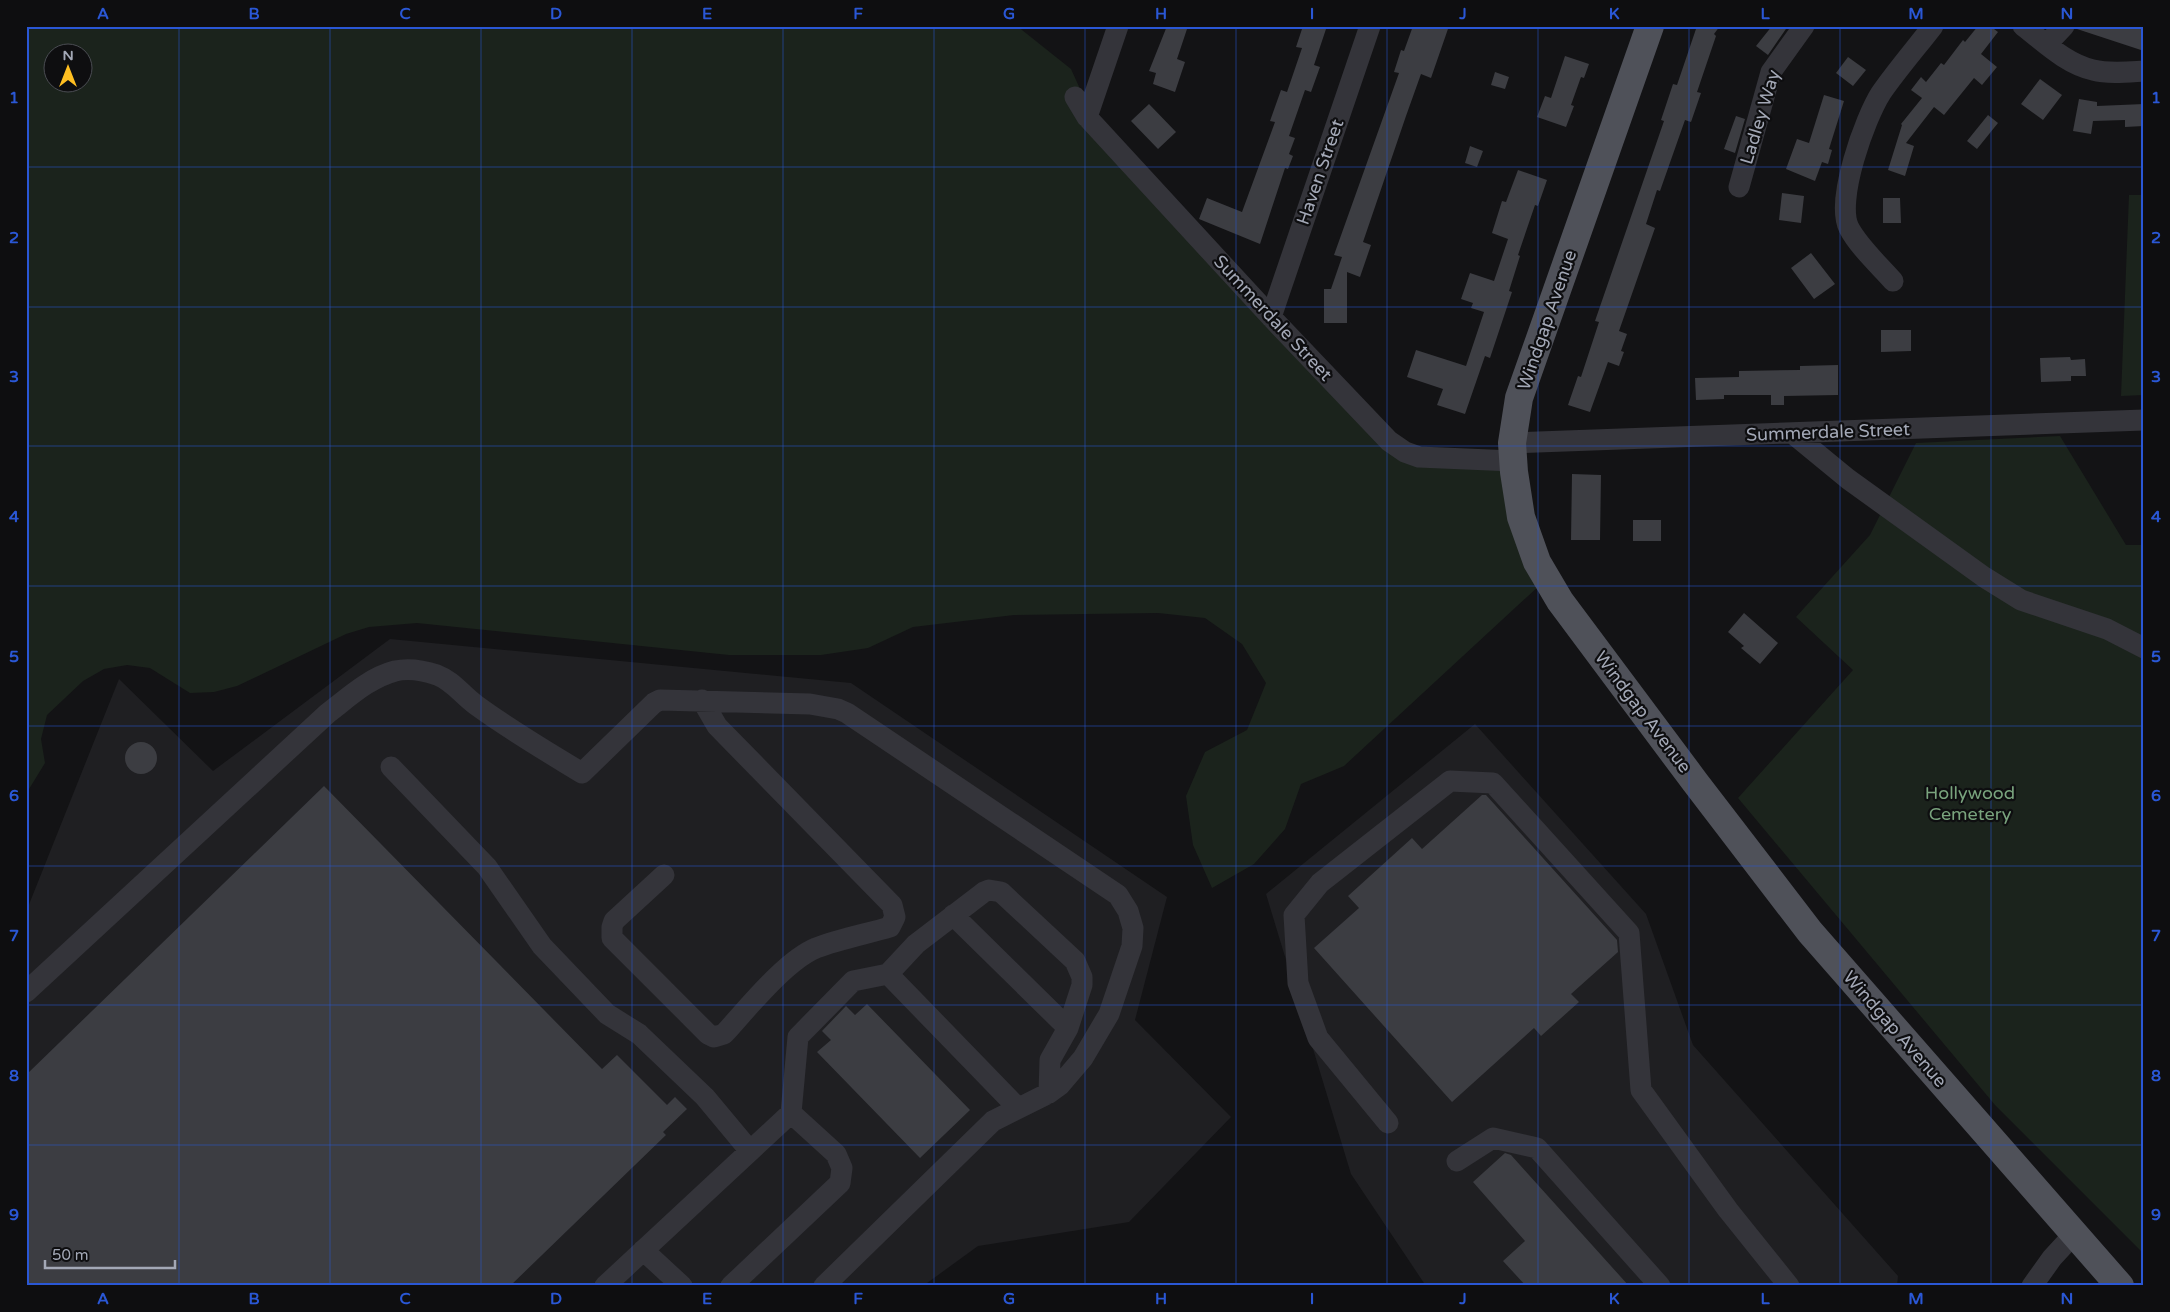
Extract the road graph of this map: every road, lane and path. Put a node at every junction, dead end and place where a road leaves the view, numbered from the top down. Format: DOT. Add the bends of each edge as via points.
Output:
graph roads {
  1 [pos="1118,26"];
  2 [pos="1370,26"];
  3 [pos="1650,26"];
  4 [pos="1804,26"];
  5 [pos="1933,26"];
  6 [pos="2023,26"];
  7 [pos="2064,26"];
  8 [pos="2047,44"];
  9 [pos="2144,71"];
  10 [pos="1075,97"];
  11 [pos="1087,117"];
  12 [pos="1738,187"];
  13 [pos="1893,281"];
  14 [pos="1271,318"];
  15 [pos="2144,420"];
  16 [pos="1792,433"];
  17 [pos="1512,452"];
  18 [pos="2144,648"];
  19 [pos="702,700"];
  20 [pos="391,767"];
  21 [pos="664,875"];
  22 [pos="954,914"];
  23 [pos="888,974"];
  24 [pos="26,992"];
  25 [pos="1068,1028"];
  26 [pos="1049,1093"];
  27 [pos="1017,1107"];
  28 [pos="791,1113"];
  29 [pos="1388,1123"];
  30 [pos="750,1151"];
  31 [pos="1457,1161"];
  32 [pos="2075,1234"];
  33 [pos="643,1250"];
  34 [pos="605,1286"];
  35 [pos="682,1286"];
  36 [pos="731,1286"];
  37 [pos="824,1286"];
  38 [pos="1660,1286"];
  39 [pos="1789,1286"];
  40 [pos="2032,1286"];
  41 [pos="2120,1286"];
  1 -- 11 [label="street"];
  2 -- 14 [label="street, Haven Street"];
  3 -- 17 [label="main road, Windgap Avenue" via="1519,398"];
  4 -- 12 [label="street, Ladley Way" via="1771,72"];
  5 -- 13 [label="street" via="1881,93 1872,110 1864,128 1844,205 1848,227"];
  6 -- 8 [label="street"];
  7 -- 8 [label="street"];
  8 -- 9 [label="street" via="2062,56 2093,70"];
  10 -- 11 [label="street, Summerdale Street"];
  11 -- 14 [label="street, Summerdale Street"];
  14 -- 17 [label="street, Summerdale Street" via="1389,441 1405,452 1419,457"];
  15 -- 16 [label="street, Summerdale Street"];
  16 -- 17 [label="street, Summerdale Street"];
  16 -- 18 [label="street" via="1848,479 2021,600 2108,629"];
  17 -- 32 [label="main road, Windgap Avenue" via="1521,517 1529,543 1560,601 1810,932"];
  19 -- 21 [label="street" via="717,726 892,905 895,917 890,928 816,948 800,957 724,1034 714,1037 612,938 614,921"];
  19 -- 24 [label="street" via="657,701 582,774 515,732 437,675 398,670 375,678 328,713"];
  19 -- 26 [label="street" via="810,704 847,712 1118,895 1131,919 1132,946 1110,1014 1083,1058"];
  20 -- 30 [label="street" via="487,866 542,946 607,1014 639,1034 705,1097"];
  22 -- 23 [label="street" via="916,944"];
  22 -- 25 [label="street"];
  22 -- 25 [label="street" via="984,892 1001,892 1075,961 1082,986"];
  23 -- 27 [label="street"];
  23 -- 28 [label="street" via="853,981 798,1037"];
  25 -- 26 [label="street" via="1050,1060"];
  26 -- 27 [label="street"];
  27 -- 37 [label="street" via="993,1121"];
  28 -- 30 [label="street"];
  28 -- 36 [label="street" via="836,1154 842,1168 840,1183"];
  29 -- 39 [label="street" via="1318,1038 1298,983 1294,915 1320,883 1450,781 1493,783 1629,933 1641,1090 1728,1210"];
  30 -- 33 [label="street"];
  31 -- 38 [label="street" via="1493,1138 1537,1148"];
  32 -- 40 [label="street"];
  32 -- 41 [label="main road, Windgap Avenue"];
  33 -- 34 [label="street"];
  33 -- 35 [label="street"];
}
